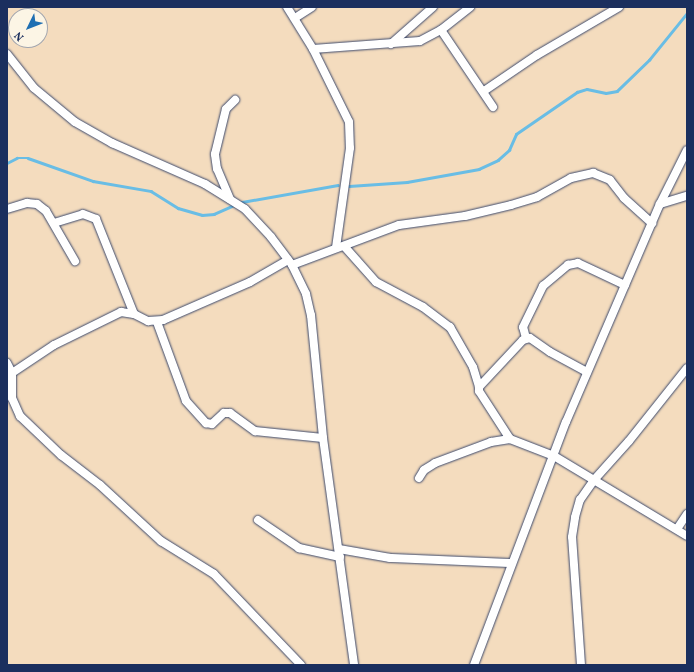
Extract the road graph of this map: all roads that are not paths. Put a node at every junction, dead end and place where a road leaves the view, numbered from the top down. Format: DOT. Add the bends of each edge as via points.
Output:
graph roads {
  1 [pos="287,7"];
  2 [pos="312,7"];
  3 [pos="433,7"];
  4 [pos="470,7"];
  5 [pos="614,8"];
  6 [pos="295,18"];
  7 [pos="442,30"];
  8 [pos="391,44"];
  9 [pos="313,50"];
  10 [pos="7,54"];
  11 [pos="484,91"];
  12 [pos="235,100"];
  13 [pos="493,107"];
  14 [pos="687,150"];
  15 [pos="687,196"];
  16 [pos="230,199"];
  17 [pos="660,204"];
  18 [pos="7,209"];
  19 [pos="652,222"];
  20 [pos="54,223"];
  21 [pos="340,247"];
  22 [pos="75,261"];
  23 [pos="290,262"];
  24 [pos="625,285"];
  25 [pos="134,314"];
  26 [pos="157,322"];
  27 [pos="526,338"];
  28 [pos="7,363"];
  29 [pos="687,368"];
  30 [pos="588,372"];
  31 [pos="12,373"];
  32 [pos="479,387"];
  33 [pos="324,438"];
  34 [pos="510,439"];
  35 [pos="554,456"];
  36 [pos="419,478"];
  37 [pos="594,480"];
  38 [pos="687,514"];
  39 [pos="258,520"];
  40 [pos="677,529"];
  41 [pos="687,536"];
  42 [pos="339,553"];
  43 [pos="511,563"];
  44 [pos="301,665"];
  45 [pos="354,665"];
  46 [pos="474,665"];
  47 [pos="581,665"];
  1 -- 6 [label="street"];
  2 -- 6 [label="street"];
  3 -- 8 [label="street"];
  4 -- 7 [label="street"];
  5 -- 11 [label="street"];
  6 -- 9 [label="street"];
  7 -- 8 [label="street" via="420,41"];
  7 -- 11 [label="street"];
  8 -- 9 [label="street"];
  9 -- 21 [label="street" via="345,112 350,133"];
  10 -- 16 [label="street" via="34,88 75,122 112,143 205,184"];
  11 -- 13 [label="street"];
  12 -- 16 [label="street" via="226,109 215,154 217,169"];
  14 -- 17 [label="street"];
  15 -- 17 [label="street"];
  16 -- 23 [label="street" via="258,221"];
  17 -- 19 [label="street"];
  18 -- 20 [label="street" via="27,203 37,204 46,211"];
  19 -- 21 [label="street" via="624,198 610,180 593,173 571,178 537,197 511,205 465,216 409,223"];
  19 -- 24 [label="street"];
  20 -- 22 [label="street"];
  20 -- 25 [label="street" via="83,214 96,219"];
  21 -- 23 [label="street"];
  21 -- 32 [label="street" via="376,282 423,306 450,327 473,367"];
  23 -- 26 [label="street"];
  23 -- 33 [label="street" via="309,304"];
  24 -- 27 [label="street" via="578,262 568,265 542,286 523,327"];
  24 -- 30 [label="street"];
  25 -- 26 [label="street" via="144,320"];
  25 -- 31 [label="street" via="121,312 97,323 54,345"];
  26 -- 33 [label="street" via="186,401 206,423 212,424 224,414 230,413 256,431"];
  27 -- 30 [label="street"];
  27 -- 32 [label="street"];
  28 -- 31 [label="street"];
  29 -- 37 [label="street" via="629,441"];
  30 -- 35 [label="street"];
  31 -- 44 [label="street" via="12,398 20,416 160,541 214,574"];
  32 -- 34 [label="street" via="479,391"];
  33 -- 42 [label="street"];
  34 -- 35 [label="street"];
  34 -- 36 [label="street" via="491,442 435,463 424,470"];
  35 -- 37 [label="street"];
  35 -- 43 [label="street"];
  37 -- 40 [label="street"];
  37 -- 47 [label="street" via="580,500 573,523"];
  38 -- 40 [label="street"];
  39 -- 42 [label="street" via="299,548"];
  40 -- 41 [label="street"];
  42 -- 43 [label="street" via="390,558"];
  42 -- 45 [label="street"];
  43 -- 46 [label="street"];
}
